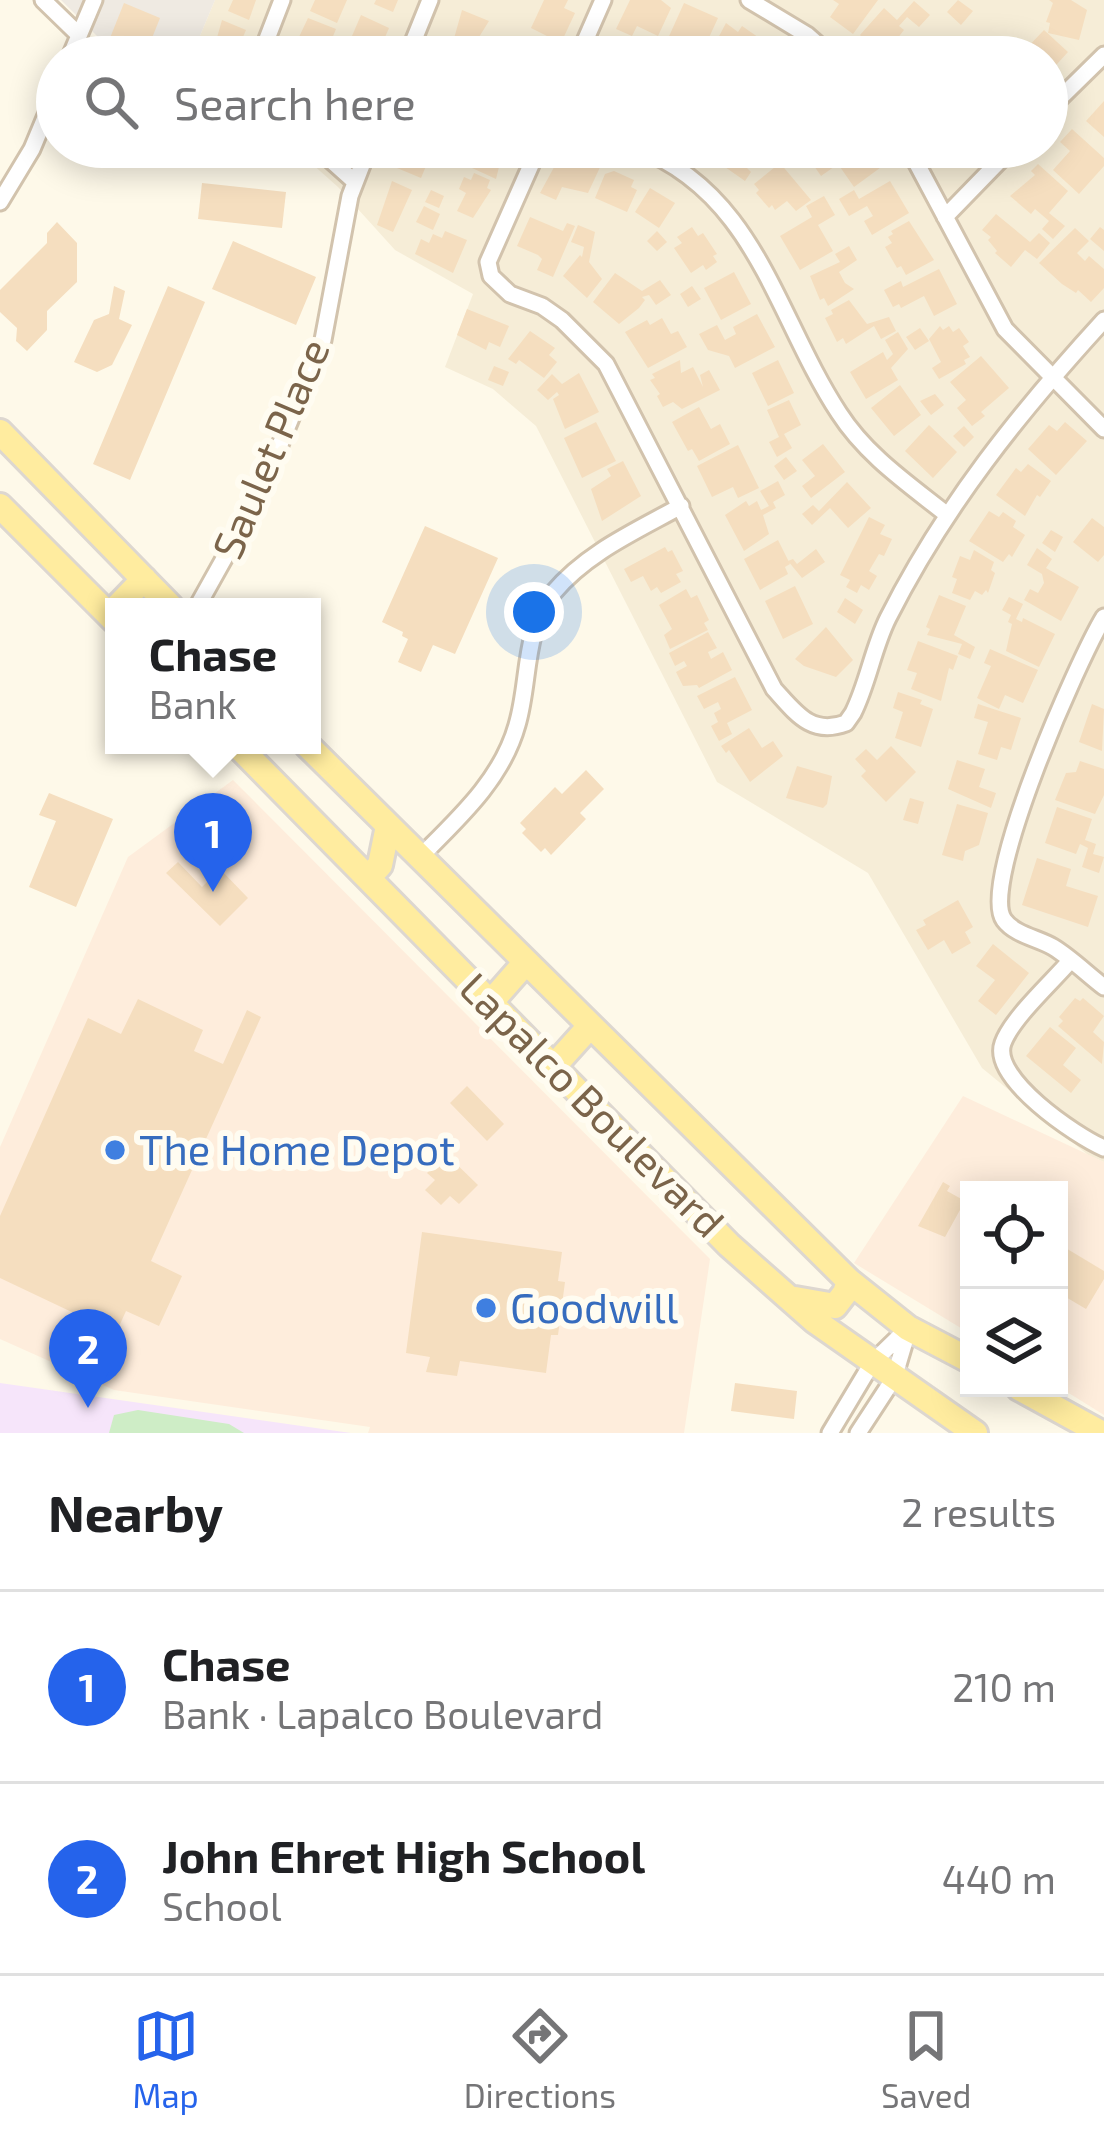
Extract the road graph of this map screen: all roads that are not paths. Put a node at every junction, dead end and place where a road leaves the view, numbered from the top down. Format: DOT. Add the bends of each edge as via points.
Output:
graph roads {
  1 [pos="44,0"];
  2 [pos="94,0"];
  3 [pos="282,0"];
  4 [pos="430,0"];
  5 [pos="603,0"];
  6 [pos="748,0"];
  7 [pos="80,35"];
  8 [pos="268,36"];
  9 [pos="415,36"];
  10 [pos="587,36"];
  11 [pos="809,36"];
  12 [pos="1104,55"];
  13 [pos="1068,90"];
  14 [pos="36,139"];
  15 [pos="339,168"];
  16 [pos="361,168"];
  17 [pos="530,168"];
  18 [pos="678,168"];
  19 [pos="919,168"];
  20 [pos="992,168"];
  21 [pos="355,182"];
  22 [pos="0,202"];
  23 [pos="945,217"];
  24 [pos="1104,320"];
  25 [pos="1051,378"];
  26 [pos="1104,429"];
  27 [pos="2,436"];
  28 [pos="0,506"];
  29 [pos="681,506"];
  30 [pos="946,514"];
  31 [pos="144,579"];
  32 [pos="127,598"];
  33 [pos="162,598"];
  34 [pos="202,598"];
  35 [pos="105,605"];
  36 [pos="1104,617"];
  37 [pos="247,754"];
  38 [pos="316,754"];
  39 [pos="388,826"];
  40 [pos="420,857"];
  41 [pos="368,878"];
  42 [pos="1070,961"];
  43 [pos="526,962"];
  44 [pos="1104,987"];
  45 [pos="491,1002"];
  46 [pos="590,1026"];
  47 [pos="554,1066"];
  48 [pos="1104,1148"];
  49 [pos="849,1281"];
  50 [pos="788,1297"];
  51 [pos="908,1328"];
  52 [pos="960,1355"];
  53 [pos="872,1363"];
  54 [pos="894,1378"];
  55 [pos="1035,1397"];
  56 [pos="830,1433"];
  57 [pos="858,1433"];
  58 [pos="975,1433"];
  59 [pos="1101,1433"];
  1 -- 7 [label="street"];
  2 -- 7 [label="street"];
  3 -- 8 [label="street"];
  4 -- 9 [label="street"];
  5 -- 10 [label="street"];
  6 -- 11 [label="street"];
  12 -- 13 [label="street"];
  14 -- 22 [label="street"];
  15 -- 21 [label="street"];
  16 -- 21 [label="street, Saulet Place"];
  17 -- 29 [label="street" via="488,262 490,276 562,320 606,364"];
  18 -- 30 [label="street" via="753,247 809,362 864,448"];
  19 -- 23 [label="street"];
  20 -- 23 [label="street"];
  21 -- 34 [label="street, Saulet Place" via="322,340 260,496"];
  23 -- 25 [label="street" via="1005,328"];
  24 -- 25 [label="street"];
  25 -- 26 [label="street"];
  25 -- 30 [label="street"];
  27 -- 31 [label="main road"];
  28 -- 35 [label="main road"];
  29 -- 30 [label="street" via="774,689 819,729 846,723 853,713 886,622"];
  29 -- 40 [label="street" via="611,544 552,595 533,631 524,701 502,760"];
  31 -- 32 [label="main road"];
  31 -- 33 [label="main road"];
  36 -- 42 [label="street" via="1034,771 999,906 1012,927"];
  37 -- 41 [label="main road, Lapalco Boulevard"];
  38 -- 39 [label="main road, Lapalco Boulevard"];
  39 -- 40 [label="main road, Lapalco Boulevard"];
  39 -- 41 [label="main road" via="380,865"];
  40 -- 43 [label="main road, Lapalco Boulevard"];
  41 -- 45 [label="main road, Lapalco Boulevard"];
  42 -- 44 [label="street"];
  42 -- 48 [label="street" via="1011,1031 1002,1057 1034,1100"];
  43 -- 45 [label="main road"];
  43 -- 46 [label="main road, Lapalco Boulevard"];
  45 -- 47 [label="main road, Lapalco Boulevard"];
  46 -- 47 [label="main road"];
  46 -- 49 [label="main road, Lapalco Boulevard"];
  47 -- 50 [label="main road, Lapalco Boulevard"];
  49 -- 50 [label="main road" via="835,1306"];
  49 -- 51 [label="main road, Lapalco Boulevard"];
  50 -- 53 [label="main road, Lapalco Boulevard"];
  51 -- 52 [label="main road, Lapalco Boulevard"];
  51 -- 53 [label="street"];
  51 -- 54 [label="street"];
  53 -- 54 [label="main road, Lapalco Boulevard"];
  53 -- 56 [label="street"];
  54 -- 57 [label="street"];
  54 -- 58 [label="main road, Lapalco Boulevard"];
  55 -- 59 [label="main road"];
}
